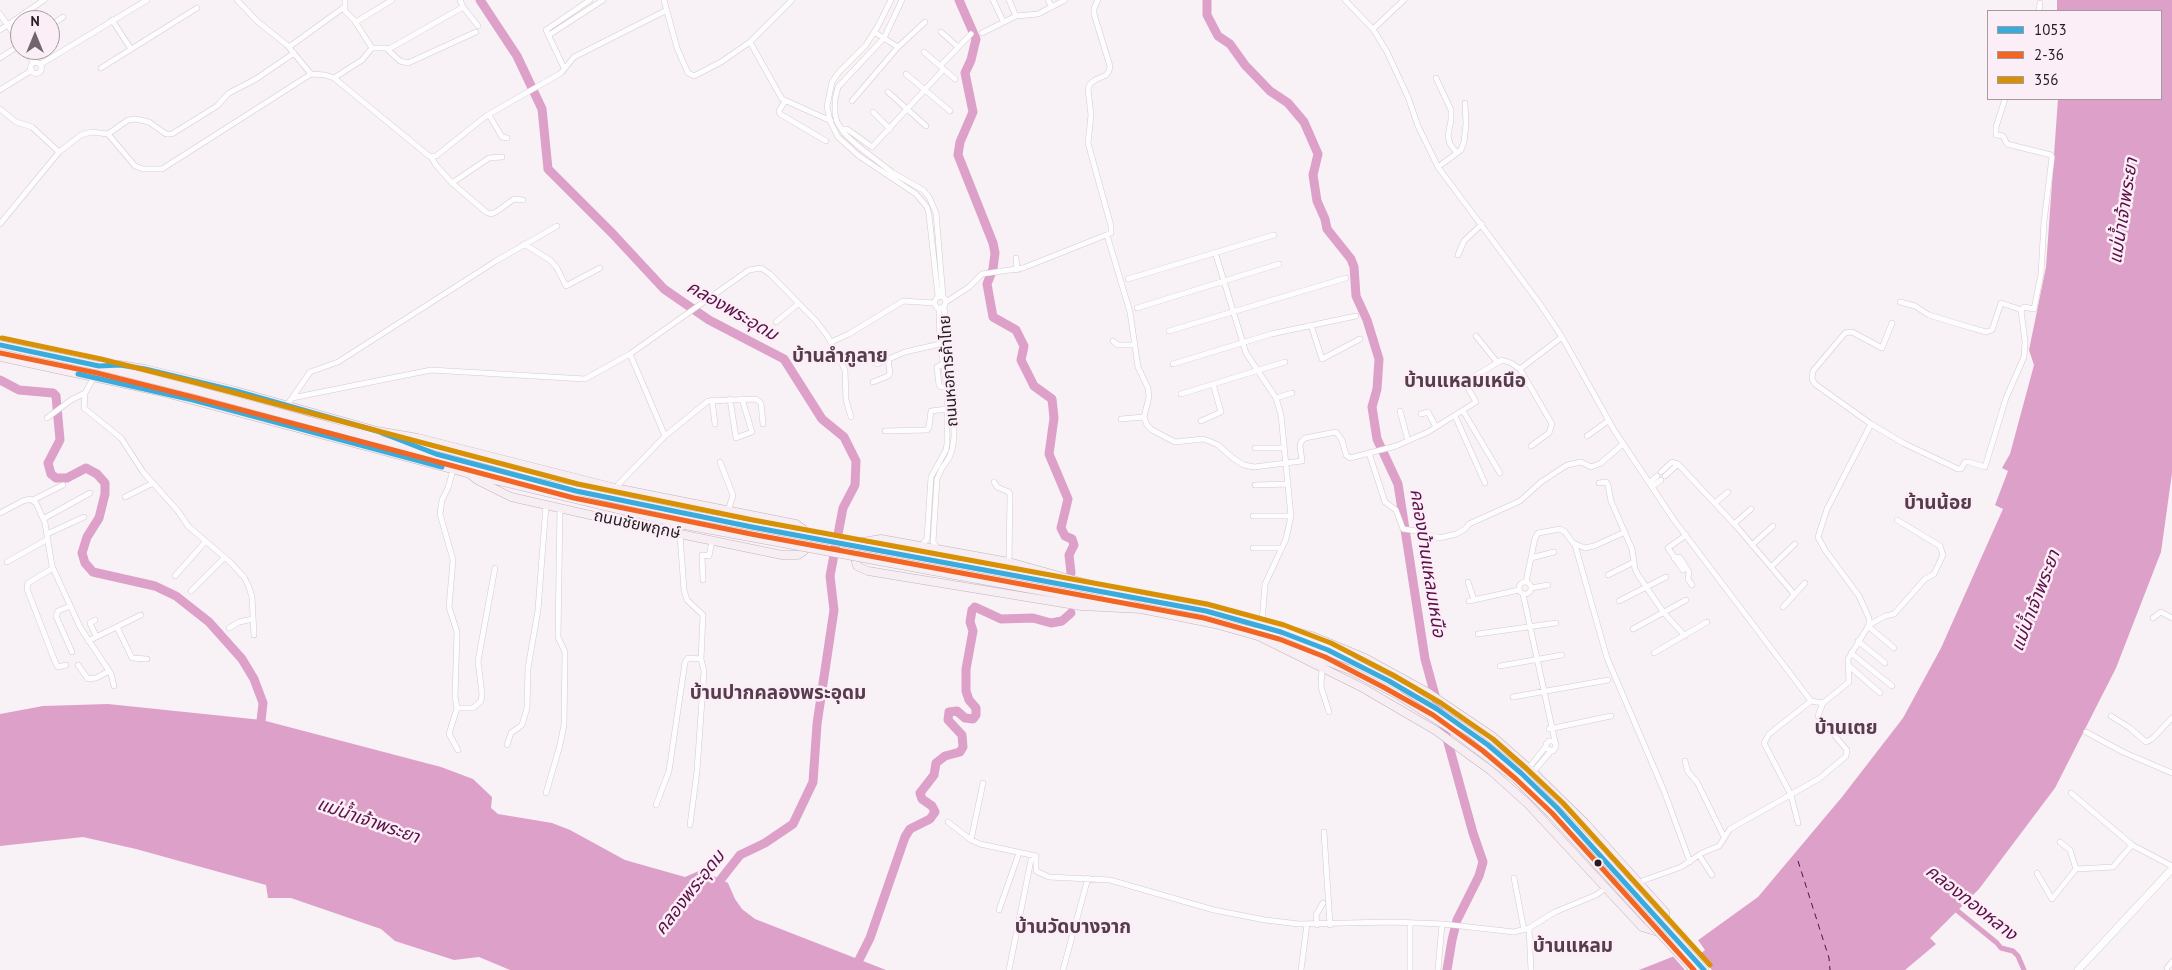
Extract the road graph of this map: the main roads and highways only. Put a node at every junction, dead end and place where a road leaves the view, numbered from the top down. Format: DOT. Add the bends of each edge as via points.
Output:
graph roads {
  1 [pos="0,345"];
  2 [pos="0,357"];
  3 [pos="100,366"];
  4 [pos="377,430"];
  5 [pos="436,454"];
  6 [pos="470,474"];
  7 [pos="1142,599"];
  8 [pos="1140,609"];
  9 [pos="1250,622"];
  10 [pos="1258,636"];
  11 [pos="1558,795"];
  12 [pos="1541,817"];
  13 [pos="1668,935"];
  14 [pos="1694,970"];
  15 [pos="1704,970"];
  1 -- 3 [label="main road, ถนนชัยพฤกษ์"];
  2 -- 6 [label="main road, ถนนชัยพฤกษ์" via="193,400"];
  3 -- 4 [label="main road, ถนนชัยพฤกษ์" via="120,364 289,401"];
  3 -- 5 [label="main road, ถนนชัยพฤกษ์"];
  4 -- 5 [label="main road"];
  4 -- 6 [label="main road, ถนนชัยพฤกษ์" via="616,488 800,526 808,537 808,546 798,555 787,556 712,541 512,497"];
  5 -- 7 [label="main road, ถนนชัยพฤกษ์, bridge" via="560,488 686,514"];
  6 -- 8 [label="main road, ถนนชัยพฤกษ์, bridge" via="685,525"];
  7 -- 8 [label="main road" via="1009,562 880,539 857,547 854,559 857,566 868,571 1081,606"];
  7 -- 9 [label="main road, ถนนชัยพฤกษ์"];
  8 -- 10 [label="main road, ถนนชัยพฤกษ์"];
  9 -- 11 [label="main road, ถนนชัยพฤกษ์" via="1324,641 1395,673 1492,736"];
  9 -- 13 [label="main road, ถนนชัยพฤกษ์, bridge" via="1328,650 1408,691 1471,733 1522,773 1589,842"];
  10 -- 12 [label="main road, ถนนชัยพฤกษ์" via="1363,688 1438,732 1503,781"];
  10 -- 13 [label="main road, ถนนชัยพฤกษ์, bridge" via="1330,661 1398,695 1451,728 1516,780"];
  11 -- 12 [label="main road" via="1548,790 1537,796 1536,808"];
  11 -- 12 [label="main road, ถนนชัยพฤกษ์" via="1665,912 1665,923 1661,928 1655,931 1642,927"];
  13 -- 14 [label="main road"];
  13 -- 15 [label="main road"];
}
